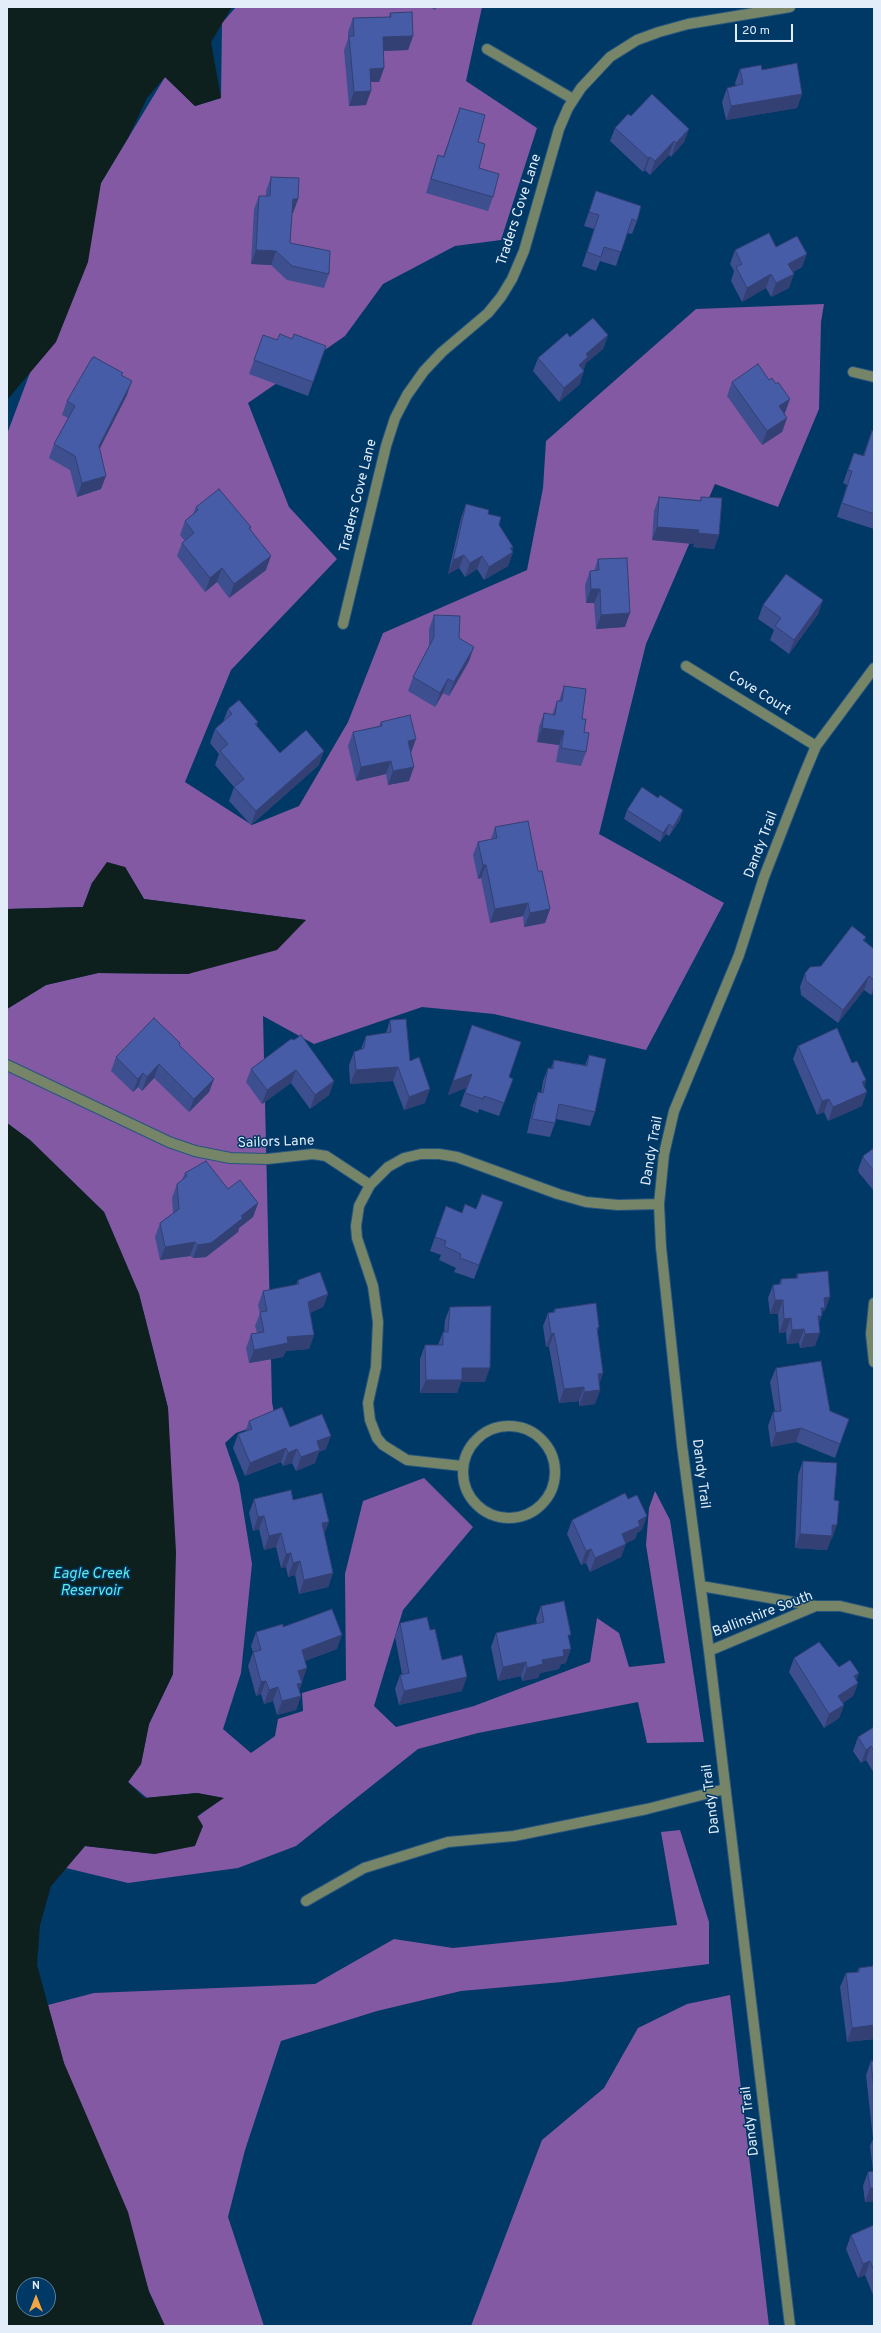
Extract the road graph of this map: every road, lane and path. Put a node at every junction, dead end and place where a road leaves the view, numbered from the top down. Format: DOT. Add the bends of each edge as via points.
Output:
graph roads {
  1 [pos="790,7"];
  2 [pos="487,49"];
  3 [pos="573,99"];
  4 [pos="853,372"];
  5 [pos="874,377"];
  6 [pos="343,624"];
  7 [pos="686,666"];
  8 [pos="874,668"];
  9 [pos="816,746"];
  10 [pos="7,1065"];
  11 [pos="370,1185"];
  12 [pos="658,1204"];
  13 [pos="874,1303"];
  14 [pos="874,1362"];
  15 [pos="462,1466"];
  16 [pos="701,1586"];
  17 [pos="816,1606"];
  18 [pos="874,1614"];
  19 [pos="709,1651"];
  20 [pos="725,1789"];
  21 [pos="306,1901"];
  22 [pos="790,2326"];
  1 -- 3 [label="street, Traders Cove Lane" via="688,24 637,40 598,67"];
  2 -- 3 [label="street"];
  3 -- 6 [label="street, Traders Cove Lane" via="559,130 524,251 512,279 488,313 424,371 395,418"];
  4 -- 5 [label="street"];
  7 -- 9 [label="street, Cove Court"];
  8 -- 9 [label="street, Dandy Trail"];
  9 -- 12 [label="street, Dandy Trail" via="764,877 740,955 674,1111 664,1154"];
  10 -- 11 [label="street, Sailors Lane" via="156,1136 195,1151 230,1158 267,1159 313,1154 326,1156"];
  11 -- 12 [label="street" via="388,1167 404,1158 421,1154 439,1154 457,1157 586,1202 618,1205"];
  11 -- 15 [label="street" via="359,1206 356,1226 357,1238 373,1286 378,1322 376,1367 368,1403 370,1420 377,1438 383,1445 407,1460"];
  12 -- 16 [label="street, Dandy Trail" via="681,1429"];
  13 -- 14 [label="street" via="870,1334"];
  15 -- 15 [label="street" via="466,1452 479,1436 492,1428 513,1426 533,1432 544,1442 551,1454 555,1475 549,1495 539,1506 528,1514 507,1518 486,1512 475,1503 463,1483"];
  16 -- 17 [label="street"];
  16 -- 19 [label="street, Dandy Trail"];
  17 -- 18 [label="street, Ballinshire South" via="840,1606"];
  17 -- 19 [label="street, Ballinshire South"];
  19 -- 20 [label="street, Dandy Trail"];
  20 -- 21 [label="street" via="647,1809 514,1836 448,1842 364,1868"];
  20 -- 22 [label="street, Dandy Trail"];
}
